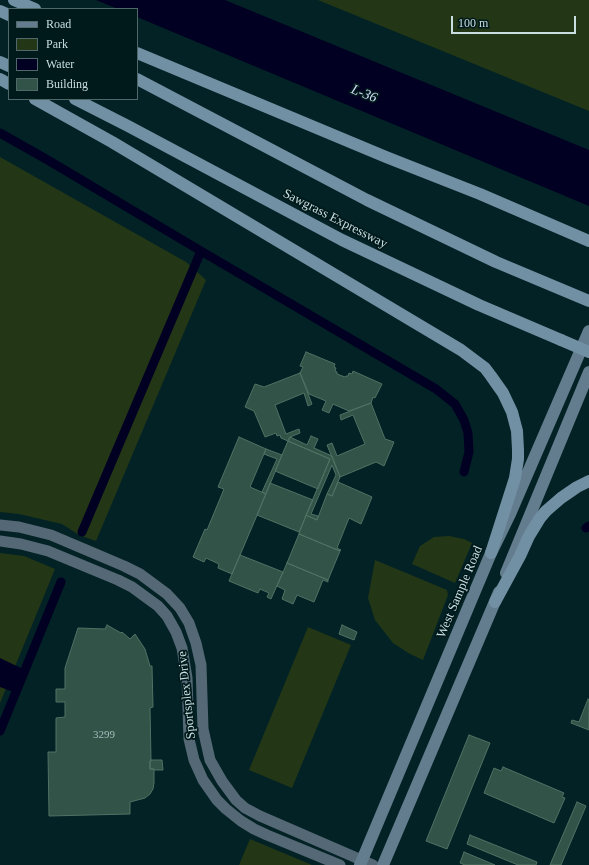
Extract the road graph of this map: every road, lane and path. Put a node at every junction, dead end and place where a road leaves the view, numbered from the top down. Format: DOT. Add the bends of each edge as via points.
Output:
graph roads {
  1 [pos="14,0"];
  2 [pos="33,8"];
  3 [pos="138,53"];
  4 [pos="138,80"];
  5 [pos="37,100"];
  6 [pos="76,100"];
  7 [pos="589,241"];
  8 [pos="584,298"];
  9 [pos="589,331"];
  10 [pos="589,352"];
  11 [pos="589,372"];
  12 [pos="589,481"];
  13 [pos="0,525"];
  14 [pos="26,528"];
  15 [pos="0,541"];
  16 [pos="21,544"];
  17 [pos="492,552"];
  18 [pos="167,594"];
  19 [pos="495,602"];
  20 [pos="158,606"];
  21 [pos="365,863"];
  22 [pos="340,865"];
  23 [pos="383,865"];
  1 -- 2 [label="highway"];
  3 -- 7 [label="highway"];
  4 -- 8 [label="highway" via="367,200 496,262"];
  5 -- 17 [label="highway" via="462,350 485,368 508,402 518,445 515,478"];
  6 -- 10 [label="highway, Sawgrass Expressway, bridge" via="342,240 479,305"];
  9 -- 17 [label="main road, West Sample Road"];
  11 -- 19 [label="main road"];
  12 -- 19 [label="highway" via="553,504 540,518"];
  13 -- 14 [label="street, Sportsplex Drive"];
  14 -- 16 [label="street"];
  14 -- 18 [label="street, Sportsplex Drive" via="124,566 140,574"];
  15 -- 16 [label="street, Sportsplex Drive"];
  16 -- 20 [label="street, Sportsplex Drive" via="48,551 118,580"];
  17 -- 21 [label="main road, West Sample Road"];
  18 -- 20 [label="street"];
  18 -- 21 [label="street, Sportsplex Drive" via="189,623 196,643 201,666 203,729 210,760 222,781 236,800 246,808"];
  19 -- 23 [label="main road"];
  20 -- 22 [label="street, Sportsplex Drive" via="170,621 182,648 187,678 189,738 194,760 203,780 217,800 240,822"];
}
